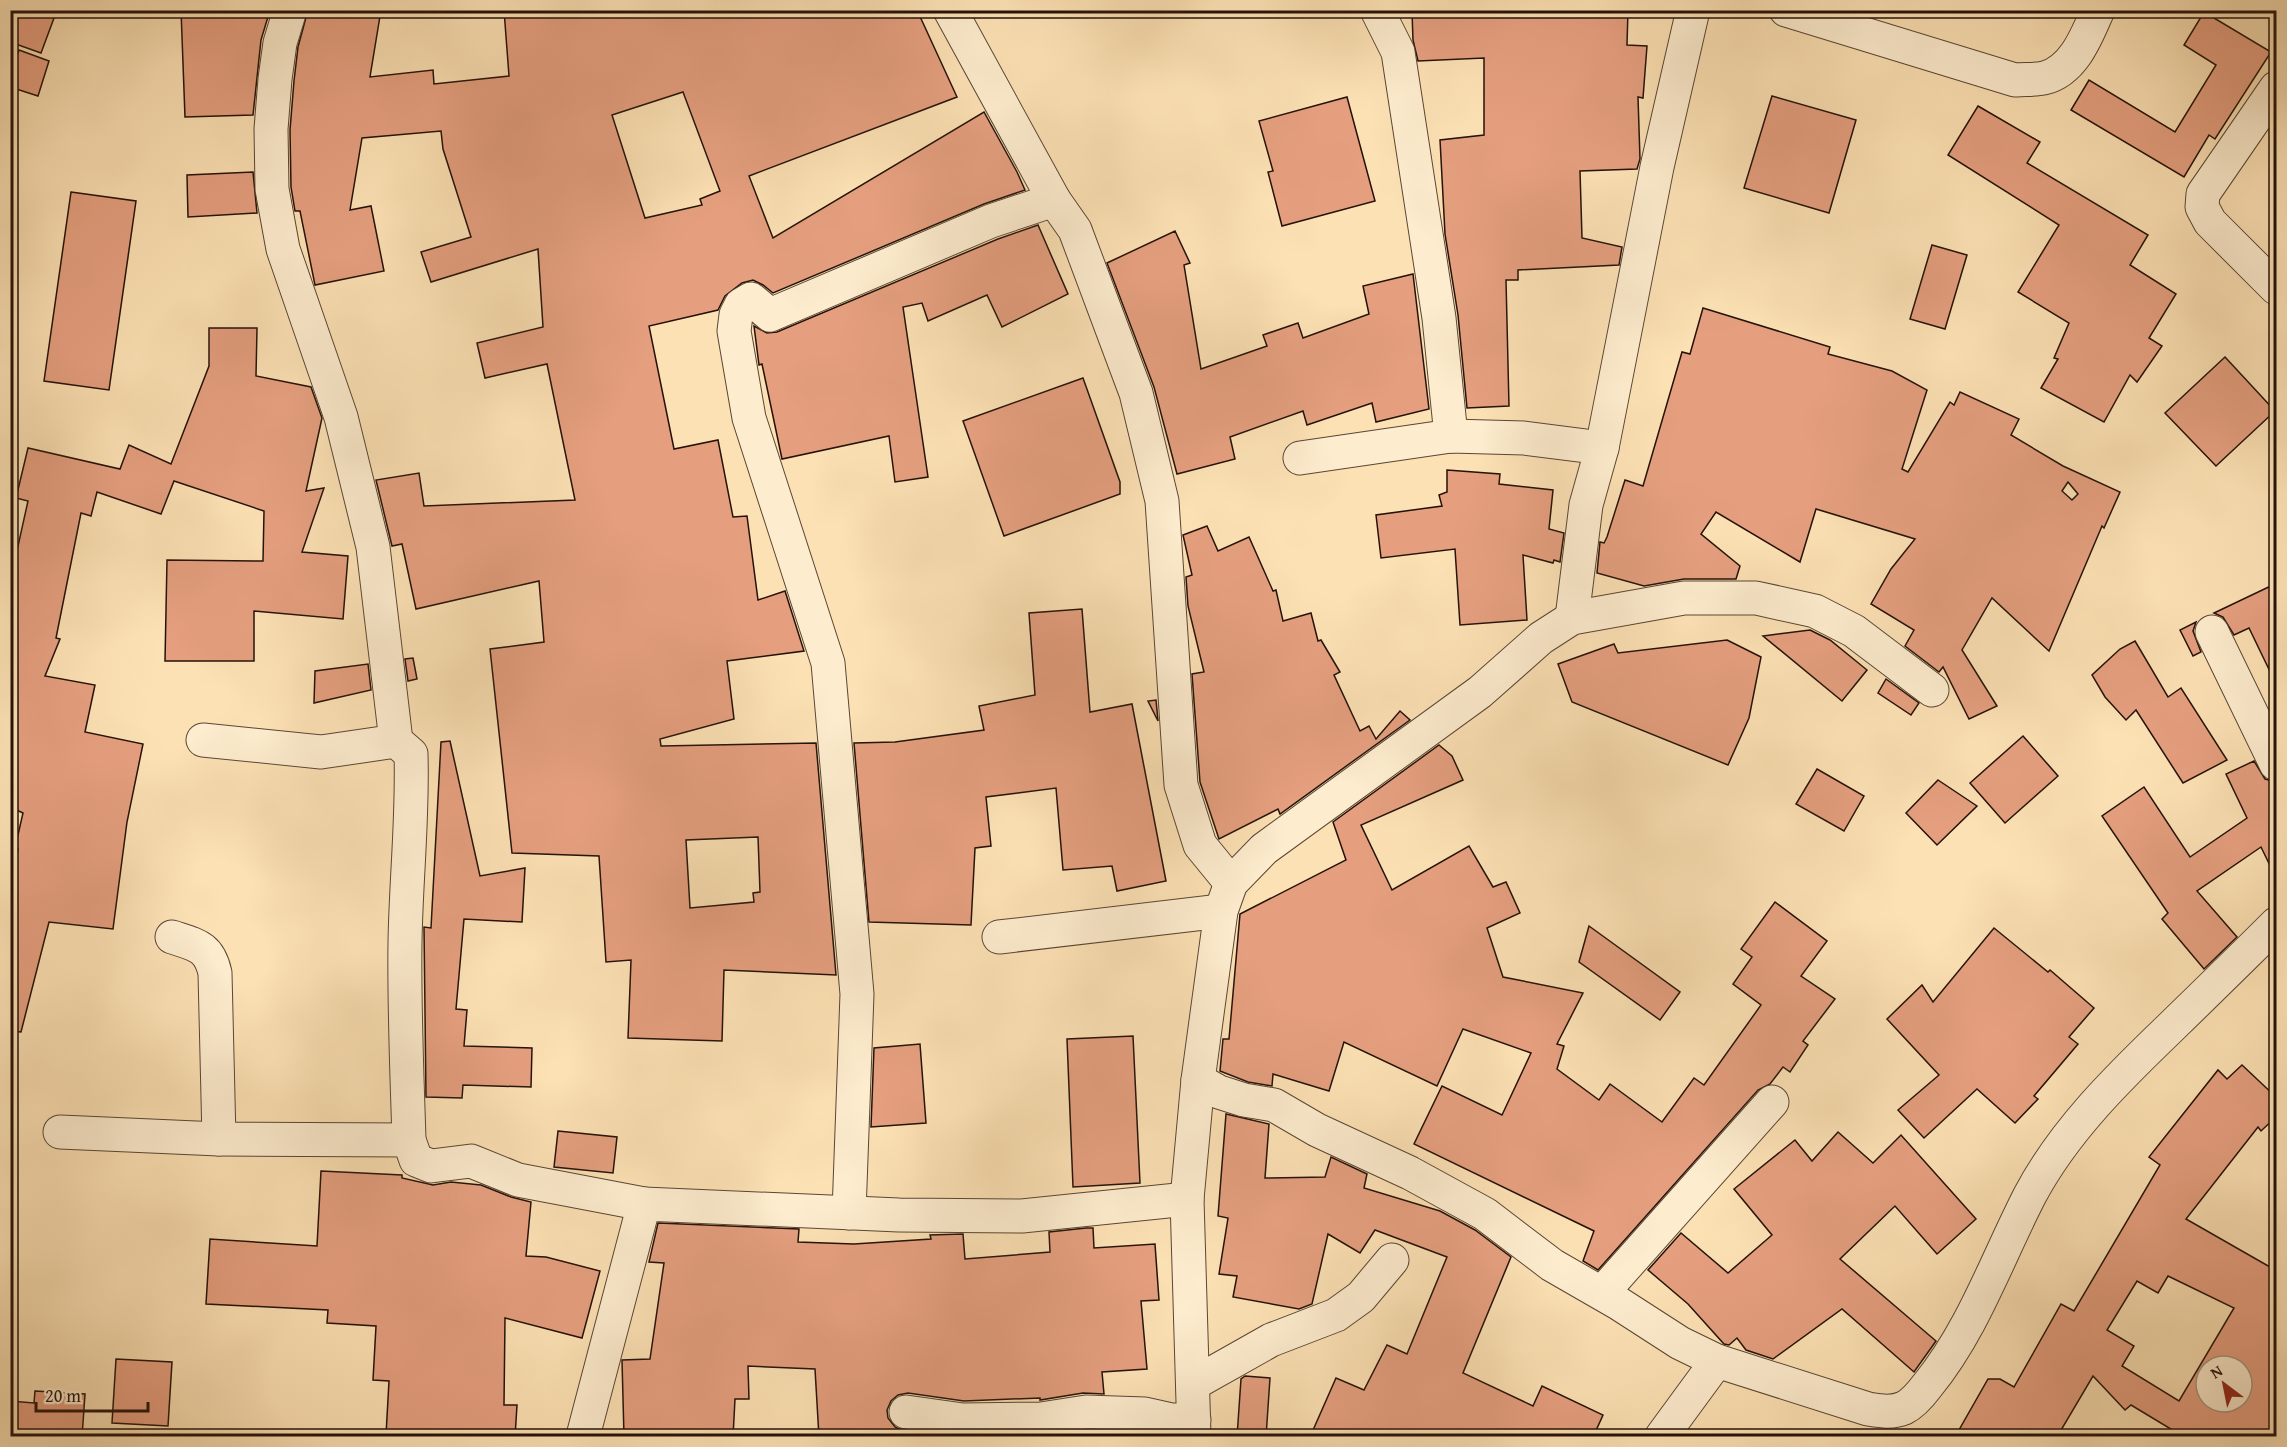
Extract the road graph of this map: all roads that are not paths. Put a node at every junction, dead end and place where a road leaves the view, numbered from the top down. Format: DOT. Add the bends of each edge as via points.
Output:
graph roads {
  1 [pos="290,10"];
  2 [pos="950,10"];
  3 [pos="1377,10"];
  4 [pos="1693,10"];
  5 [pos="1786,10"];
  6 [pos="2098,10"];
  7 [pos="2277,88"];
  8 [pos="1054,200"];
  9 [pos="2277,288"];
  10 [pos="1451,436"];
  11 [pos="1602,447"];
  12 [pos="1300,458"];
  13 [pos="1572,618"];
  14 [pos="2212,632"];
  15 [pos="1932,690"];
  16 [pos="203,740"];
  17 [pos="396,741"];
  18 [pos="2277,764"];
  19 [pos="1226,897"];
  20 [pos="2277,924"];
  21 [pos="172,937"];
  22 [pos="999,937"];
  23 [pos="1198,1080"];
  24 [pos="1772,1102"];
  25 [pos="60,1131"];
  26 [pos="219,1139"];
  27 [pos="409,1140"];
  28 [pos="1187,1199"];
  29 [pos="644,1204"];
  30 [pos="849,1213"];
  31 [pos="1392,1260"];
  32 [pos="1602,1293"];
  33 [pos="1717,1362"];
  34 [pos="1193,1384"];
  35 [pos="906,1412"];
  36 [pos="1194,1428"];
  37 [pos="583,1437"];
  38 [pos="1662,1437"];
  1 -- 17 [label="street" via="275,79 272,189 283,249 341,417 373,547"];
  2 -- 8 [label="street"];
  3 -- 10 [label="street" via="1398,52 1439,318"];
  4 -- 11 [label="street" via="1657,167"];
  5 -- 6 [label="street" via="2015,80 2045,78 2063,67 2079,50"];
  7 -- 9 [label="street" via="2203,194 2202,207 2210,222"];
  8 -- 19 [label="street" via="1075,230 1136,393 1162,501 1181,785 1200,845"];
  8 -- 30 [label="street" via="991,220 770,315 751,299 741,305 736,315 734,331 749,417 828,663 857,994"];
  10 -- 11 [label="street" via="1524,438"];
  10 -- 12 [label="street"];
  11 -- 13 [label="street" via="1586,505"];
  13 -- 15 [label="street" via="1684,598 1756,598 1815,611 1854,631"];
  13 -- 19 [label="street" via="1541,638 1480,692 1264,849"];
  14 -- 18 [label="street"];
  16 -- 17 [label="street" via="321,752"];
  17 -- 27 [label="street" via="411,754 405,939"];
  19 -- 22 [label="street"];
  19 -- 23 [label="street"];
  20 -- 33 [label="street" via="2082,1118 2031,1194 1959,1339 1939,1371 1906,1407 1885,1412 1868,1409"];
  21 -- 26 [label="street" via="195,944 212,960"];
  23 -- 28 [label="street"];
  23 -- 32 [label="street" via="1227,1095 1274,1105 1317,1130 1410,1173 1485,1214 1552,1265"];
  24 -- 32 [label="street"];
  25 -- 26 [label="street"];
  26 -- 27 [label="street"];
  27 -- 29 [label="street" via="416,1160 431,1166 471,1161 518,1180"];
  28 -- 30 [label="street" via="1022,1216"];
  28 -- 34 [label="street"];
  29 -- 30 [label="street"];
  29 -- 37 [label="street"];
  31 -- 34 [label="street" via="1361,1298 1336,1315 1271,1340"];
  32 -- 33 [label="street"];
  33 -- 38 [label="street"];
  34 -- 36 [label="street"];
  35 -- 36 [label="street" via="963,1420 1041,1419 1086,1412 1145,1414"];
}
